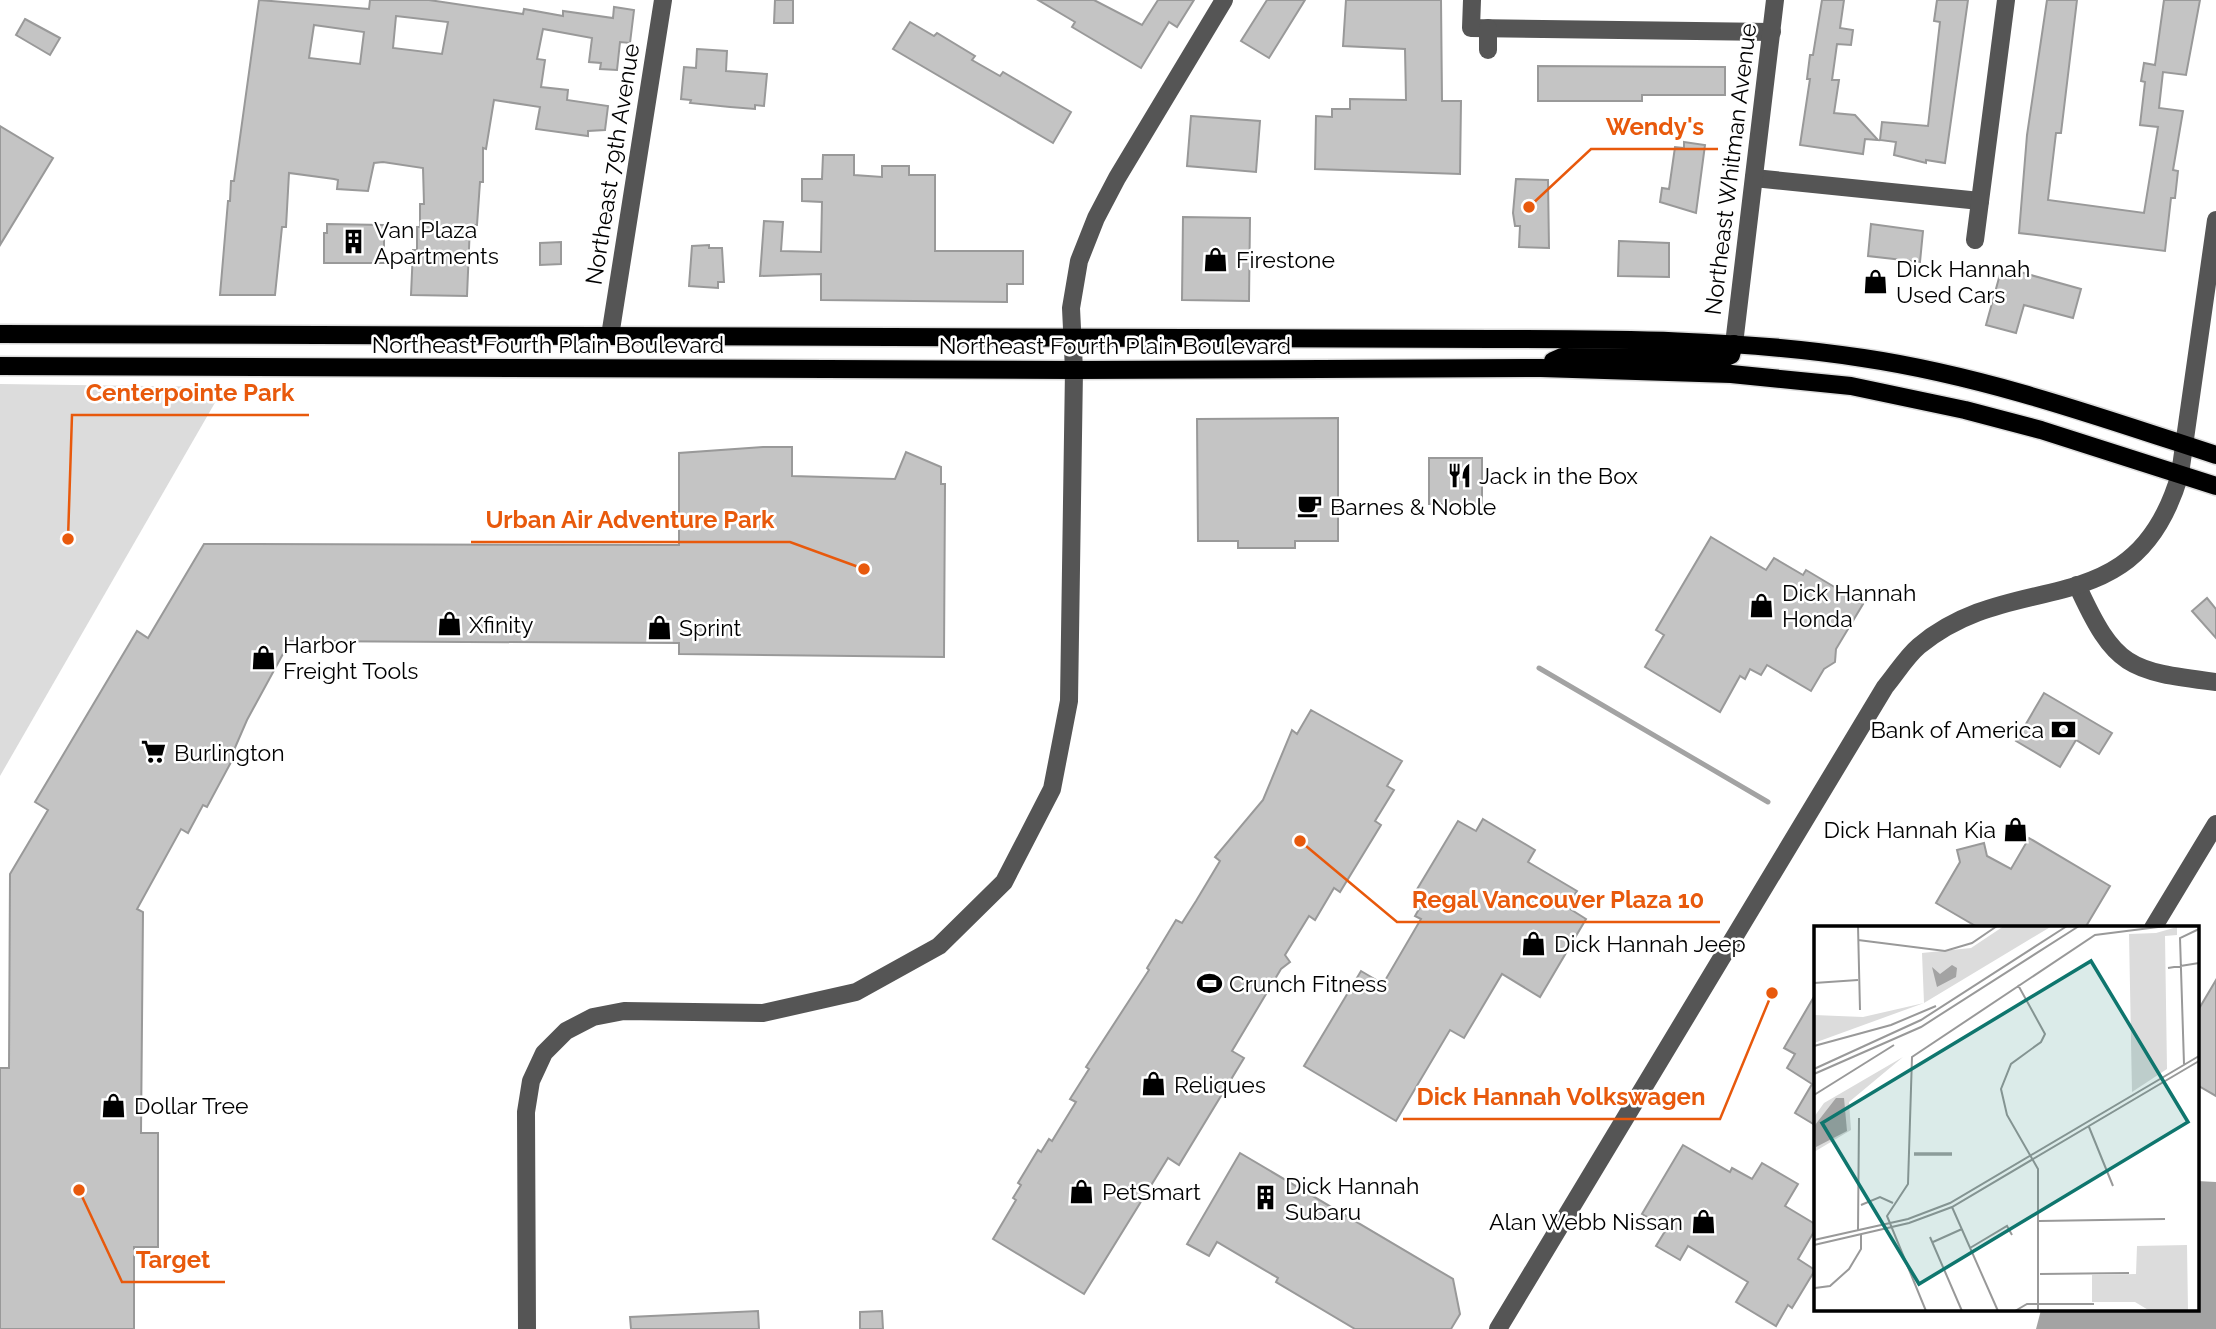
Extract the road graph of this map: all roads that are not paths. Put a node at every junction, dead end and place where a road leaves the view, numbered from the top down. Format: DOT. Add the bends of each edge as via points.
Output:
graph roads {
  1 [pos="663,0"];
  2 [pos="1224,0"];
  3 [pos="1472,0"];
  4 [pos="1775,0"];
  5 [pos="2006,0"];
  6 [pos="1488,28"];
  7 [pos="1772,32"];
  8 [pos="1488,50"];
  9 [pos="1754,178"];
  10 [pos="1980,201"];
  11 [pos="2216,220"];
  12 [pos="1975,240"];
  13 [pos="0,334"];
  14 [pos="610,336"];
  15 [pos="1072,340"];
  16 [pos="1734,344"];
  17 [pos="0,366"];
  18 [pos="1541,368"];
  19 [pos="1074,370"];
  20 [pos="2184,444"];
  21 [pos="2216,455"];
  22 [pos="2180,474"];
  23 [pos="2216,486"];
  24 [pos="2077,585"];
  25 [pos="2216,682"];
  26 [pos="2216,824"];
  27 [pos="2154,926"];
  28 [pos="527,1329"];
  29 [pos="1498,1329"];
  1 -- 14 [label="street, Northeast 79th Avenue"];
  2 -- 15 [label="street" via="1096,218 1075,279"];
  3 -- 6 [label="street" via="1471,28"];
  4 -- 7 [label="street, Northeast Whitman Avenue"];
  5 -- 10 [label="street"];
  6 -- 7 [label="street"];
  6 -- 8 [label="street"];
  7 -- 9 [label="street, Northeast Whitman Avenue"];
  9 -- 10 [label="street"];
  9 -- 16 [label="street, Northeast Whitman Avenue"];
  10 -- 12 [label="street"];
  11 -- 20 [label="street"];
  13 -- 14 [label="main road, Northeast Fourth Plain Boulevard"];
  14 -- 15 [label="main road, Northeast Fourth Plain Boulevard"];
  15 -- 16 [label="main road, Northeast Fourth Plain Boulevard" via="1612,339"];
  15 -- 19 [label="street"];
  16 -- 18 [label="main road" via="1731,355 1724,358 1562,357"];
  16 -- 20 [label="main road, Northeast Fourth Plain Boulevard" via="1925,369 2053,401"];
  17 -- 19 [label="main road, Northeast Fourth Plain Boulevard"];
  18 -- 19 [label="main road, Northeast Fourth Plain Boulevard"];
  18 -- 22 [label="main road, Northeast Fourth Plain Boulevard" via="1731,374 1851,386 2036,428"];
  19 -- 28 [label="street" via="1069,701 1052,789 1004,882 939,946 856,992 763,1013 624,1011 593,1017 566,1031 544,1053 526,1112"];
  20 -- 21 [label="main road, Northeast Fourth Plain Boulevard"];
  20 -- 22 [label="street"];
  22 -- 23 [label="main road, Northeast Fourth Plain Boulevard"];
  22 -- 24 [label="street" via="2171,504 2142,549 2109,574"];
  24 -- 25 [label="street" via="2099,632 2122,657 2157,674"];
  24 -- 29 [label="street" via="2019,599 1958,622 1919,646 1885,687"];
  26 -- 27 [label="street"];
}
